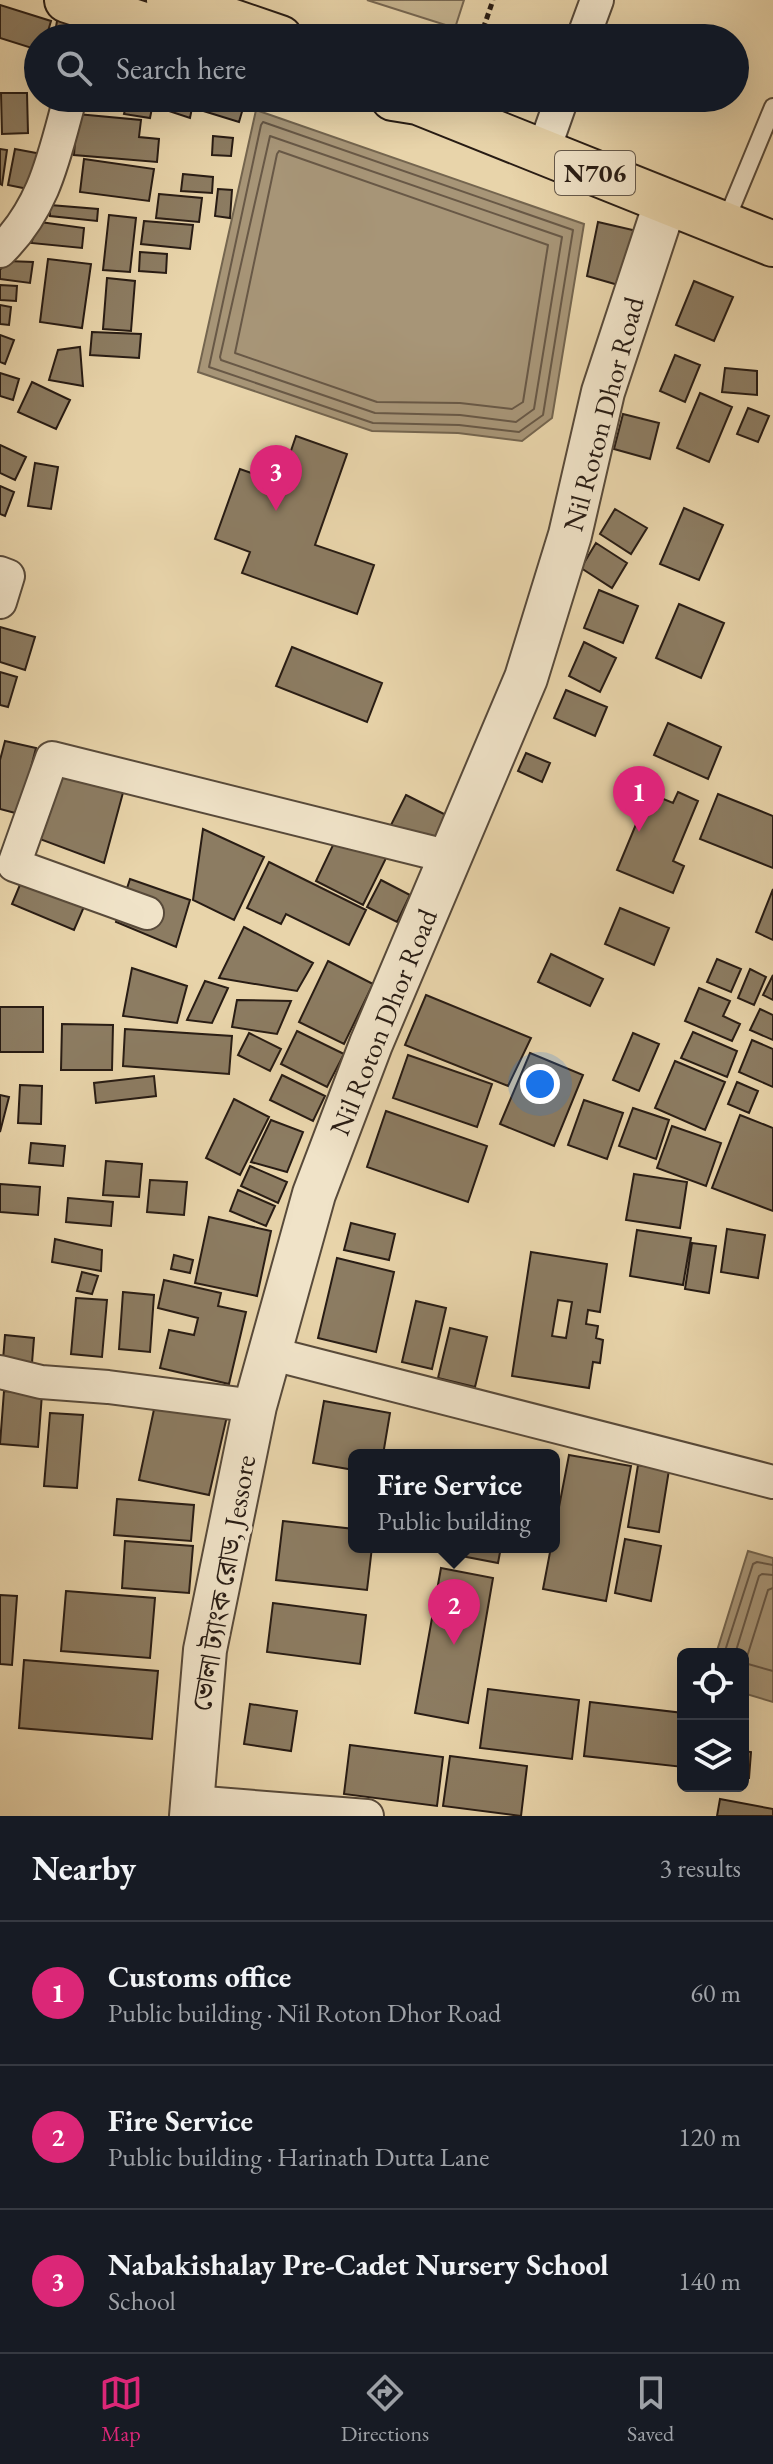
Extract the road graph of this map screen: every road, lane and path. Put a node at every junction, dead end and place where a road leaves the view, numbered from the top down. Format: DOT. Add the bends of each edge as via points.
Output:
graph roads {
  1 [pos="169,0"];
  2 [pos="493,0"];
  3 [pos="597,0"];
  4 [pos="82,16"];
  5 [pos="119,24"];
  6 [pos="239,24"];
  7 [pos="485,24"];
  8 [pos="588,24"];
  9 [pos="773,107"];
  10 [pos="66,112"];
  11 [pos="441,112"];
  12 [pos="557,112"];
  13 [pos="543,152"];
  14 [pos="666,201"];
  15 [pos="725,224"];
  16 [pos="773,244"];
  17 [pos="0,251"];
  18 [pos="0,573"];
  19 [pos="0,602"];
  20 [pos="450,857"];
  21 [pos="147,913"];
  22 [pos="269,1353"];
  23 [pos="0,1372"];
  24 [pos="255,1406"];
  25 [pos="773,1482"];
  26 [pos="191,1809"];
  27 [pos="367,1816"];
  1 -- 6 [label="highway"];
  2 -- 7 [label="path"];
  3 -- 8 [label="street"];
  4 -- 5 [label="highway"];
  9 -- 15 [label="lane"];
  10 -- 17 [label="street" via="48,179 20,231"];
  11 -- 13 [label="highway, N706"];
  12 -- 13 [label="street"];
  13 -- 14 [label="highway, N706"];
  14 -- 15 [label="highway, N706"];
  14 -- 20 [label="street, Nil Roton Dhor Road" via="603,392 570,535 526,678"];
  15 -- 16 [label="highway, N706"];
  18 -- 19 [label="street" via="8,576"];
  20 -- 21 [label="street" via="52,758 14,865"];
  20 -- 22 [label="street, Nil Roton Dhor Road" via="314,1194"];
  22 -- 24 [label="street, ভোলা ট্যাংক রোড, Jessore"];
  22 -- 25 [label="street"];
  23 -- 24 [label="street" via="41,1382"];
  24 -- 26 [label="street, ভোলা ট্যাংক রোড, Jessore" via="205,1650"];
  26 -- 27 [label="street"];
}
